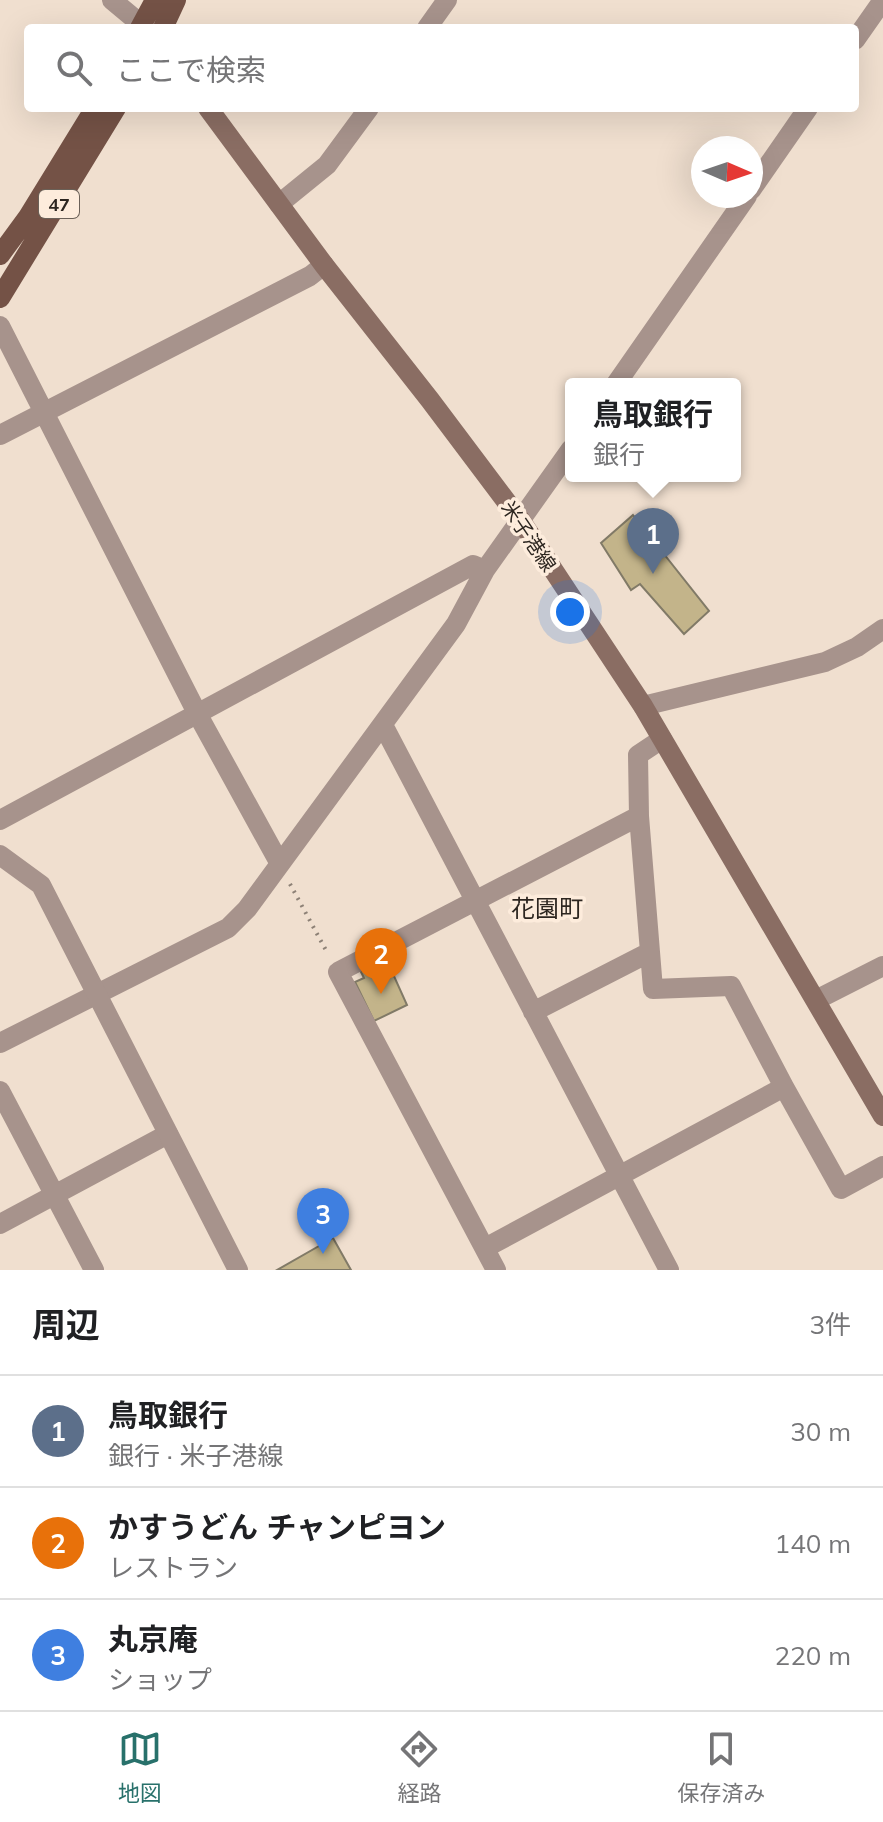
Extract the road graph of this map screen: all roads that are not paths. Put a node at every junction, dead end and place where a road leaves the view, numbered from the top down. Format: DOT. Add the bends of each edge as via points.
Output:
graph roads {
  1 [pos="112,0"];
  2 [pos="155,0"];
  3 [pos="176,0"];
  4 [pos="447,0"];
  5 [pos="883,0"];
  6 [pos="139,24"];
  7 [pos="143,24"];
  8 [pos="165,24"];
  9 [pos="430,24"];
  10 [pos="859,34"];
  11 [pos="93,112"];
  12 [pos="114,112"];
  13 [pos="211,112"];
  14 [pos="366,112"];
  15 [pos="805,112"];
  16 [pos="763,173"];
  17 [pos="279,204"];
  18 [pos="739,208"];
  19 [pos="0,255"];
  20 [pos="324,265"];
  21 [pos="0,298"];
  22 [pos="0,326"];
  23 [pos="620,378"];
  24 [pos="44,412"];
  25 [pos="0,435"];
  26 [pos="565,458"];
  27 [pos="521,521"];
  28 [pos="485,570"];
  29 [pos="883,629"];
  30 [pos="643,706"];
  31 [pos="198,715"];
  32 [pos="383,725"];
  33 [pos="662,739"];
  34 [pos="639,816"];
  35 [pos="0,820"];
  36 [pos="0,855"];
  37 [pos="280,864"];
  38 [pos="474,899"];
  39 [pos="650,952"];
  40 [pos="883,966"];
  41 [pos="96,993"];
  42 [pos="816,1000"];
  43 [pos="533,1012"];
  44 [pos="0,1043"];
  45 [pos="784,1087"];
  46 [pos="0,1091"];
  47 [pos="883,1116"];
  48 [pos="168,1134"];
  49 [pos="883,1166"];
  50 [pos="619,1177"];
  51 [pos="55,1196"];
  52 [pos="0,1224"];
  53 [pos="485,1248"];
  54 [pos="94,1270"];
  55 [pos="238,1270"];
  56 [pos="496,1270"];
  57 [pos="669,1270"];
  1 -- 6 [label="street"];
  2 -- 7 [label="main road"];
  3 -- 8 [label="main road"];
  4 -- 9 [label="street"];
  5 -- 10 [label="street"];
  11 -- 19 [label="main road, 47"];
  12 -- 21 [label="main road, 47"];
  13 -- 17 [label="main road, 米子港線"];
  14 -- 17 [label="street" via="327,165"];
  15 -- 16 [label="street"];
  17 -- 20 [label="main road, 米子港線"];
  18 -- 23 [label="street"];
  20 -- 24 [label="street"];
  20 -- 27 [label="main road, 米子港線"];
  22 -- 24 [label="street"];
  24 -- 25 [label="street"];
  24 -- 31 [label="street"];
  26 -- 27 [label="street"];
  27 -- 28 [label="street"];
  27 -- 30 [label="main road, 米子港線"];
  28 -- 31 [label="street" via="473,565"];
  28 -- 32 [label="street" via="456,624"];
  29 -- 30 [label="street" via="825,662"];
  30 -- 33 [label="main road, 米子港線"];
  31 -- 35 [label="street"];
  31 -- 37 [label="street"];
  32 -- 37 [label="street"];
  32 -- 38 [label="street"];
  33 -- 34 [label="street" via="638,755"];
  33 -- 42 [label="main road, 米子港線"];
  34 -- 38 [label="street"];
  34 -- 39 [label="street"];
  36 -- 41 [label="street" via="41,885"];
  37 -- 41 [label="street" via="228,928"];
  38 -- 43 [label="street"];
  38 -- 53 [label="street" via="338,972"];
  39 -- 43 [label="street"];
  39 -- 45 [label="street" via="653,989 731,986"];
  40 -- 42 [label="street"];
  41 -- 44 [label="street"];
  41 -- 48 [label="street"];
  42 -- 47 [label="main road, 米子港線"];
  43 -- 50 [label="street"];
  45 -- 49 [label="street" via="841,1189"];
  45 -- 50 [label="street"];
  46 -- 51 [label="street"];
  48 -- 51 [label="street"];
  48 -- 55 [label="street"];
  50 -- 53 [label="street"];
  50 -- 57 [label="street"];
  51 -- 52 [label="street"];
  51 -- 54 [label="street"];
  53 -- 56 [label="street"];
}
